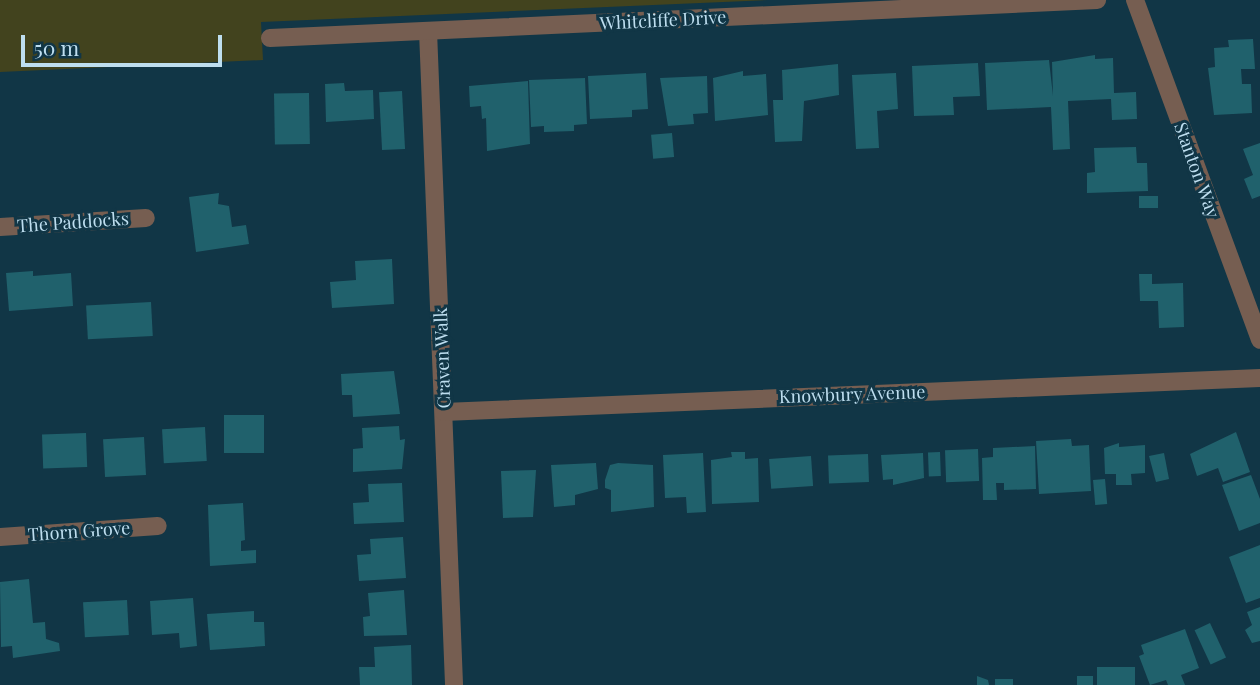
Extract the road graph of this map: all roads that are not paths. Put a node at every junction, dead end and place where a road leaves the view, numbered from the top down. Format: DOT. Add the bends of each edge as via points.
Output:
graph roads {
  1 [pos="1097,0"];
  2 [pos="1135,0"];
  3 [pos="428,31"];
  4 [pos="270,38"];
  5 [pos="146,218"];
  6 [pos="0,227"];
  7 [pos="1260,340"];
  8 [pos="1260,378"];
  9 [pos="444,412"];
  10 [pos="158,526"];
  11 [pos="0,537"];
  12 [pos="454,685"];
  1 -- 3 [label="street, Whitcliffe Drive"];
  2 -- 7 [label="street, Stanton Way"];
  3 -- 4 [label="street, Whitcliffe Drive"];
  3 -- 9 [label="street, Craven Walk"];
  5 -- 6 [label="street, The Paddocks"];
  8 -- 9 [label="street, Knowbury Avenue"];
  9 -- 12 [label="street, Craven Walk"];
  10 -- 11 [label="street, Thorn Grove"];
}
